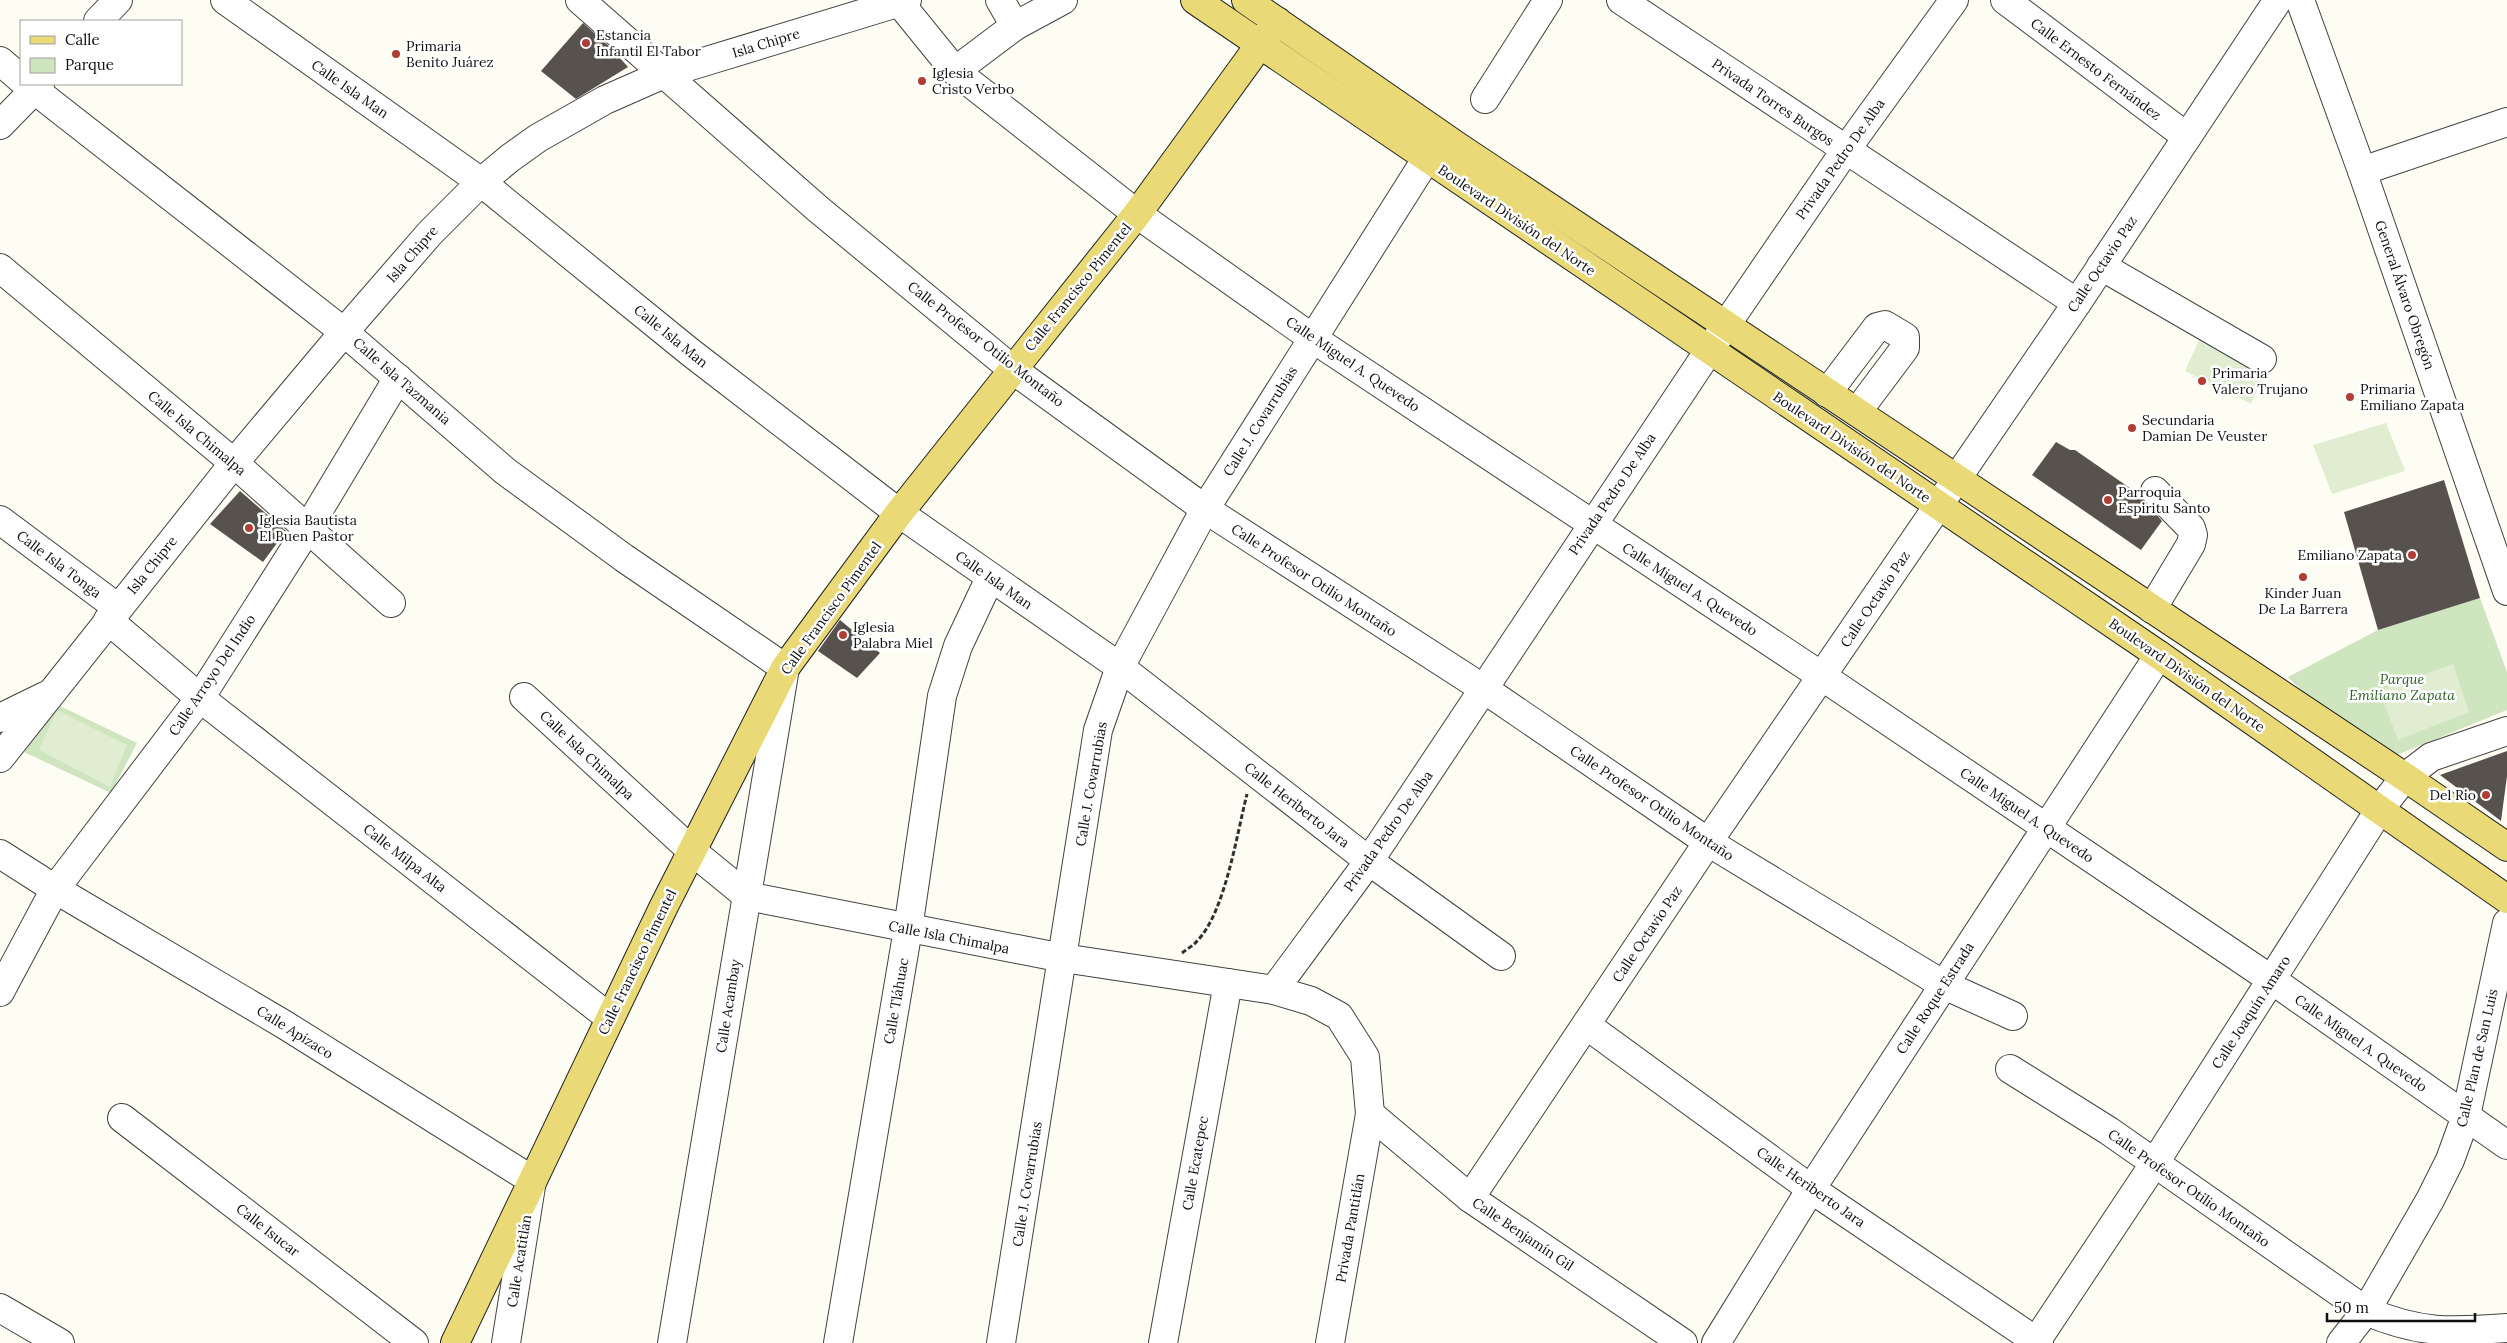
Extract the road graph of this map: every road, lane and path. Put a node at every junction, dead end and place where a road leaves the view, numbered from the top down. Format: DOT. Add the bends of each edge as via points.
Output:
graph roads {
  1 [pos="118,0"];
  2 [pos="226,0"];
  3 [pos="580,0"];
  4 [pos="1000,0"];
  5 [pos="1063,0"];
  6 [pos="1194,0"];
  7 [pos="1242,0"];
  8 [pos="1246,0"];
  9 [pos="1548,0"];
  10 [pos="1621,0"];
  11 [pos="1954,0"];
  12 [pos="2005,0"];
  13 [pos="2278,0"];
  14 [pos="2300,0"];
  15 [pos="903,1"];
  16 [pos="841,10"];
  17 [pos="99,20"];
  18 [pos="1277,21"];
  19 [pos="1015,26"];
  20 [pos="1234,28"];
  21 [pos="1260,45"];
  22 [pos="0,61"];
  23 [pos="956,71"];
  24 [pos="664,74"];
  25 [pos="20,76"];
  26 [pos="29,85"];
  27 [pos="31,85"];
  28 [pos="1485,99"];
  29 [pos="2507,122"];
  30 [pos="0,125"];
  31 [pos="2188,137"];
  32 [pos="1846,151"];
  33 [pos="1427,158"];
  34 [pos="2362,172"];
  35 [pos="481,182"];
  36 [pos="1137,214"];
  37 [pos="2101,266"];
  38 [pos="0,268"];
  39 [pos="2077,303"];
  40 [pos="1726,325"];
  41 [pos="344,332"];
  42 [pos="1312,338"];
  43 [pos="1709,350"];
  44 [pos="2262,359"];
  45 [pos="1012,369"];
  46 [pos="398,378"];
  47 [pos="1827,392"];
  48 [pos="1857,412"];
  49 [pos="234,464"];
  50 [pos="1956,479"];
  51 [pos="2156,491"];
  52 [pos="1938,505"];
  53 [pos="1206,509"];
  54 [pos="899,513"];
  55 [pos="0,520"];
  56 [pos="1592,524"];
  57 [pos="308,528"];
  58 [pos="990,578"];
  59 [pos="2507,591"];
  60 [pos="391,603"];
  61 [pos="2152,608"];
  62 [pos="113,614"];
  63 [pos="2159,655"];
  64 [pos="1120,667"];
  65 [pos="785,668"];
  66 [pos="1823,677"];
  67 [pos="1484,690"];
  68 [pos="51,693"];
  69 [pos="524,697"];
  70 [pos="200,698"];
  71 [pos="0,718"];
  72 [pos="2507,731"];
  73 [pos="0,758"];
  74 [pos="1253,772"];
  75 [pos="2405,777"];
  76 [pos="2380,809"];
  77 [pos="2047,828"];
  78 [pos="1708,842"];
  79 [pos="2507,847"];
  80 [pos="692,851"];
  81 [pos="0,854"];
  82 [pos="1369,861"];
  83 [pos="55,889"];
  84 [pos="746,896"];
  85 [pos="2507,899"];
  86 [pos="2507,923"];
  87 [pos="908,929"];
  88 [pos="1502,956"];
  89 [pos="1063,958"];
  90 [pos="1149,971"];
  91 [pos="2272,980"];
  92 [pos="1228,983"];
  93 [pos="1944,985"];
  94 [pos="1274,990"];
  95 [pos="0,992"];
  96 [pos="2013,1016"];
  97 [pos="610,1018"];
  98 [pos="1586,1025"];
  99 [pos="2010,1069"];
  100 [pos="1370,1114"];
  101 [pos="2466,1116"];
  102 [pos="122,1118"];
  103 [pos="2507,1145"];
  104 [pos="2154,1164"];
  105 [pos="532,1180"];
  106 [pos="1811,1189"];
  107 [pos="1470,1198"];
  108 [pos="0,1308"];
  109 [pos="2366,1311"];
  110 [pos="2507,1328"];
  111 [pos="2037,1342"];
  112 [pos="60,1343"];
  113 [pos="414,1343"];
  114 [pos="455,1343"];
  115 [pos="506,1343"];
  116 [pos="672,1343"];
  117 [pos="838,1343"];
  118 [pos="1001,1343"];
  119 [pos="1163,1343"];
  120 [pos="1330,1343"];
  121 [pos="1683,1343"];
  122 [pos="1716,1343"];
  123 [pos="2342,1343"];
  1 -- 17 [label="street"];
  2 -- 35 [label="street, Calle Isla Man"];
  3 -- 24 [label="street, Calle Profesor Otilio Montaño"];
  4 -- 19 [label="street"];
  5 -- 19 [label="street"];
  6 -- 20 [label="main road, Boulevard División del Norte"];
  7 -- 20 [label="main road"];
  8 -- 18 [label="main road, Boulevard División del Norte"];
  9 -- 28 [label="street"];
  10 -- 32 [label="street, Privada Torres Burgos"];
  11 -- 32 [label="street, Privada Pedro De Alba"];
  12 -- 31 [label="street, Calle Ernesto Fernández"];
  13 -- 31 [label="street, Calle Octavio Paz"];
  14 -- 34 [label="street, General Álvaro Obregón"];
  15 -- 16 [label="street, Isla Chipre"];
  15 -- 23 [label="street, Calle Miguel A. Quevedo"];
  16 -- 24 [label="street, Isla Chipre"];
  18 -- 21 [label="main road, Calle Francisco Pimentel"];
  18 -- 40 [label="main road, Boulevard División del Norte" via="1457,146"];
  19 -- 23 [label="street"];
  20 -- 21 [label="main road, Boulevard División del Norte"];
  21 -- 33 [label="main road, Boulevard División del Norte"];
  21 -- 36 [label="main road, Calle Francisco Pimentel"];
  22 -- 25 [label="street, Calle Isla Tazmania"];
  23 -- 36 [label="street, Calle Miguel A. Quevedo"];
  24 -- 35 [label="street, Isla Chipre" via="605,100 547,134"];
  24 -- 45 [label="street, Calle Profesor Otilio Montaño" via="818,208"];
  26 -- 30 [label="street"];
  27 -- 41 [label="street, Calle Isla Tazmania"];
  29 -- 34 [label="street"];
  31 -- 37 [label="street, Calle Octavio Paz"];
  32 -- 39 [label="street, Privada Torres Burgos"];
  32 -- 40 [label="street, Privada Pedro De Alba"];
  33 -- 42 [label="street, Calle J. Covarrubias"];
  33 -- 43 [label="main road, Boulevard División del Norte"];
  34 -- 59 [label="street, General Álvaro Obregón"];
  35 -- 41 [label="street, Isla Chipre" via="430,233"];
  35 -- 54 [label="street, Calle Isla Man" via="690,352"];
  36 -- 42 [label="street, Calle Miguel A. Quevedo"];
  36 -- 45 [label="main road, Calle Francisco Pimentel"];
  37 -- 39 [label="street, Calle Octavio Paz"];
  37 -- 44 [label="street"];
  38 -- 49 [label="street, Calle Isla Chimalpa"];
  39 -- 50 [label="street, Calle Octavio Paz"];
  40 -- 43 [label="street, Privada Pedro De Alba"];
  40 -- 47 [label="main road, Boulevard División del Norte"];
  41 -- 46 [label="street, Calle Isla Tazmania"];
  41 -- 49 [label="street, Isla Chipre"];
  42 -- 53 [label="street, Calle J. Covarrubias"];
  42 -- 56 [label="street, Calle Miguel A. Quevedo"];
  43 -- 52 [label="main road, Boulevard División del Norte"];
  43 -- 56 [label="street, Privada Pedro De Alba"];
  45 -- 53 [label="street, Calle Profesor Otilio Montaño"];
  45 -- 54 [label="main road, Calle Francisco Pimentel"];
  46 -- 57 [label="street, Calle Arroyo Del Indio"];
  46 -- 65 [label="street, Calle Isla Tazmania" via="505,471 624,558"];
  47 -- 48 [label="main road, Boulevard División del Norte"];
  47 -- 48 [label="street" via="1877,327 1885,325 1901,333 1905,337 1905,348"];
  48 -- 50 [label="main road, Boulevard División del Norte"];
  49 -- 57 [label="street, Calle Isla Chimalpa"];
  49 -- 62 [label="street, Isla Chipre"];
  50 -- 52 [label="street, Calle Octavio Paz"];
  50 -- 61 [label="main road, Boulevard División del Norte"];
  51 -- 61 [label="street" via="2191,528 2193,535 2191,544"];
  52 -- 63 [label="main road, Boulevard División del Norte"];
  52 -- 66 [label="street, Calle Octavio Paz"];
  53 -- 64 [label="street, Calle J. Covarrubias"];
  53 -- 67 [label="street, Calle Profesor Otilio Montaño"];
  54 -- 58 [label="street, Calle Isla Man"];
  54 -- 65 [label="main road, Calle Francisco Pimentel"];
  55 -- 62 [label="street, Calle Isla Tonga"];
  56 -- 66 [label="street, Calle Miguel A. Quevedo"];
  56 -- 67 [label="street, Privada Pedro De Alba"];
  57 -- 60 [label="street, Calle Isla Chimalpa"];
  57 -- 70 [label="street, Calle Arroyo Del Indio"];
  58 -- 64 [label="street, Calle Isla Man"];
  58 -- 87 [label="street, Calle Tláhuac" via="958,646 942,696"];
  61 -- 75 [label="main road, Boulevard División del Norte"];
  62 -- 68 [label="street, Isla Chipre"];
  62 -- 70 [label="street, Calle Isla Tonga"];
  63 -- 76 [label="main road, Boulevard División del Norte"];
  63 -- 77 [label="street, Calle Roque Estrada"];
  64 -- 74 [label="street, Calle Heriberto Jara"];
  64 -- 89 [label="street, Calle J. Covarrubias" via="1098,730"];
  65 -- 80 [label="main road, Calle Francisco Pimentel"];
  65 -- 84 [label="street, Calle Acambay"];
  66 -- 77 [label="street, Calle Miguel A. Quevedo"];
  66 -- 78 [label="street, Calle Octavio Paz"];
  67 -- 78 [label="street, Calle Profesor Otilio Montaño"];
  67 -- 82 [label="street, Privada Pedro De Alba"];
  68 -- 71 [label="street"];
  68 -- 73 [label="street, Isla Chipre"];
  69 -- 80 [label="street, Calle Isla Chimalpa"];
  70 -- 83 [label="street, Calle Arroyo Del Indio"];
  70 -- 97 [label="street, Calle Milpa Alta"];
  72 -- 75 [label="street, Calle Joaquín Amaro" via="2431,757"];
  74 -- 82 [label="street, Calle Heriberto Jara"];
  74 -- 90 [label="path" via="1222,892 1207,928 1197,942"];
  75 -- 76 [label="street, Calle Joaquín Amaro"];
  75 -- 79 [label="main road, Boulevard División del Norte"];
  76 -- 85 [label="main road, Boulevard División del Norte"];
  76 -- 91 [label="street, Calle Joaquín Amaro"];
  77 -- 91 [label="street, Calle Miguel A. Quevedo"];
  77 -- 93 [label="street, Calle Roque Estrada"];
  78 -- 93 [label="street, Calle Profesor Otilio Montaño"];
  78 -- 98 [label="street, Calle Octavio Paz"];
  80 -- 84 [label="street, Calle Isla Chimalpa"];
  80 -- 97 [label="main road, Calle Francisco Pimentel"];
  81 -- 83 [label="street, Calle Apizaco"];
  82 -- 88 [label="street, Calle Heriberto Jara"];
  82 -- 94 [label="street, Privada Pedro De Alba"];
  83 -- 95 [label="street, Calle Arroyo Del Indio"];
  83 -- 105 [label="street, Calle Apizaco" via="285,1025"];
  84 -- 87 [label="street, Calle Isla Chimalpa"];
  84 -- 116 [label="street, Calle Acambay"];
  86 -- 101 [label="street, Calle Plan de San Luis"];
  87 -- 89 [label="street, Calle Isla Chimalpa"];
  87 -- 117 [label="street, Calle Tláhuac"];
  89 -- 90 [label="street, Calle Isla Chimalpa"];
  89 -- 118 [label="street, Calle J. Covarrubias"];
  90 -- 92 [label="street, Calle Isla Chimalpa"];
  91 -- 101 [label="street, Calle Miguel A. Quevedo"];
  91 -- 104 [label="street, Calle Joaquín Amaro"];
  92 -- 94 [label="street, Calle Isla Chimalpa"];
  92 -- 119 [label="street, Calle Ecatepec"];
  93 -- 96 [label="street, Calle Profesor Otilio Montaño"];
  93 -- 106 [label="street, Calle Roque Estrada"];
  94 -- 100 [label="street, Calle Isla Chimalpa" via="1311,1001 1339,1016 1365,1057"];
  97 -- 105 [label="main road, Calle Francisco Pimentel"];
  98 -- 106 [label="street, Calle Heriberto Jara"];
  98 -- 107 [label="street, Calle Octavio Paz"];
  99 -- 104 [label="street, Calle Profesor Otilio Montaño" via="2109,1131"];
  100 -- 107 [label="street, Calle Benjamín Gil"];
  100 -- 120 [label="street, Privada Pantitlán"];
  101 -- 103 [label="street, Calle Miguel A. Quevedo"];
  101 -- 109 [label="street, Calle Plan de San Luis" via="2450,1160 2430,1200"];
  102 -- 113 [label="street, Calle Isucar"];
  104 -- 109 [label="street, Calle Profesor Otilio Montaño"];
  104 -- 111 [label="street, Calle Joaquín Amaro"];
  105 -- 114 [label="main road, Calle Francisco Pimentel"];
  105 -- 115 [label="street, Calle Acatitlán"];
  106 -- 111 [label="street, Calle Heriberto Jara"];
  106 -- 122 [label="street, Calle Roque Estrada"];
  107 -- 121 [label="street, Calle Benjamín Gil"];
  108 -- 112 [label="street"];
  109 -- 110 [label="street, Calle Profesor Otilio Montaño" via="2396,1324 2419,1329"];
  109 -- 123 [label="street, Calle Plan de San Luis"];
}
